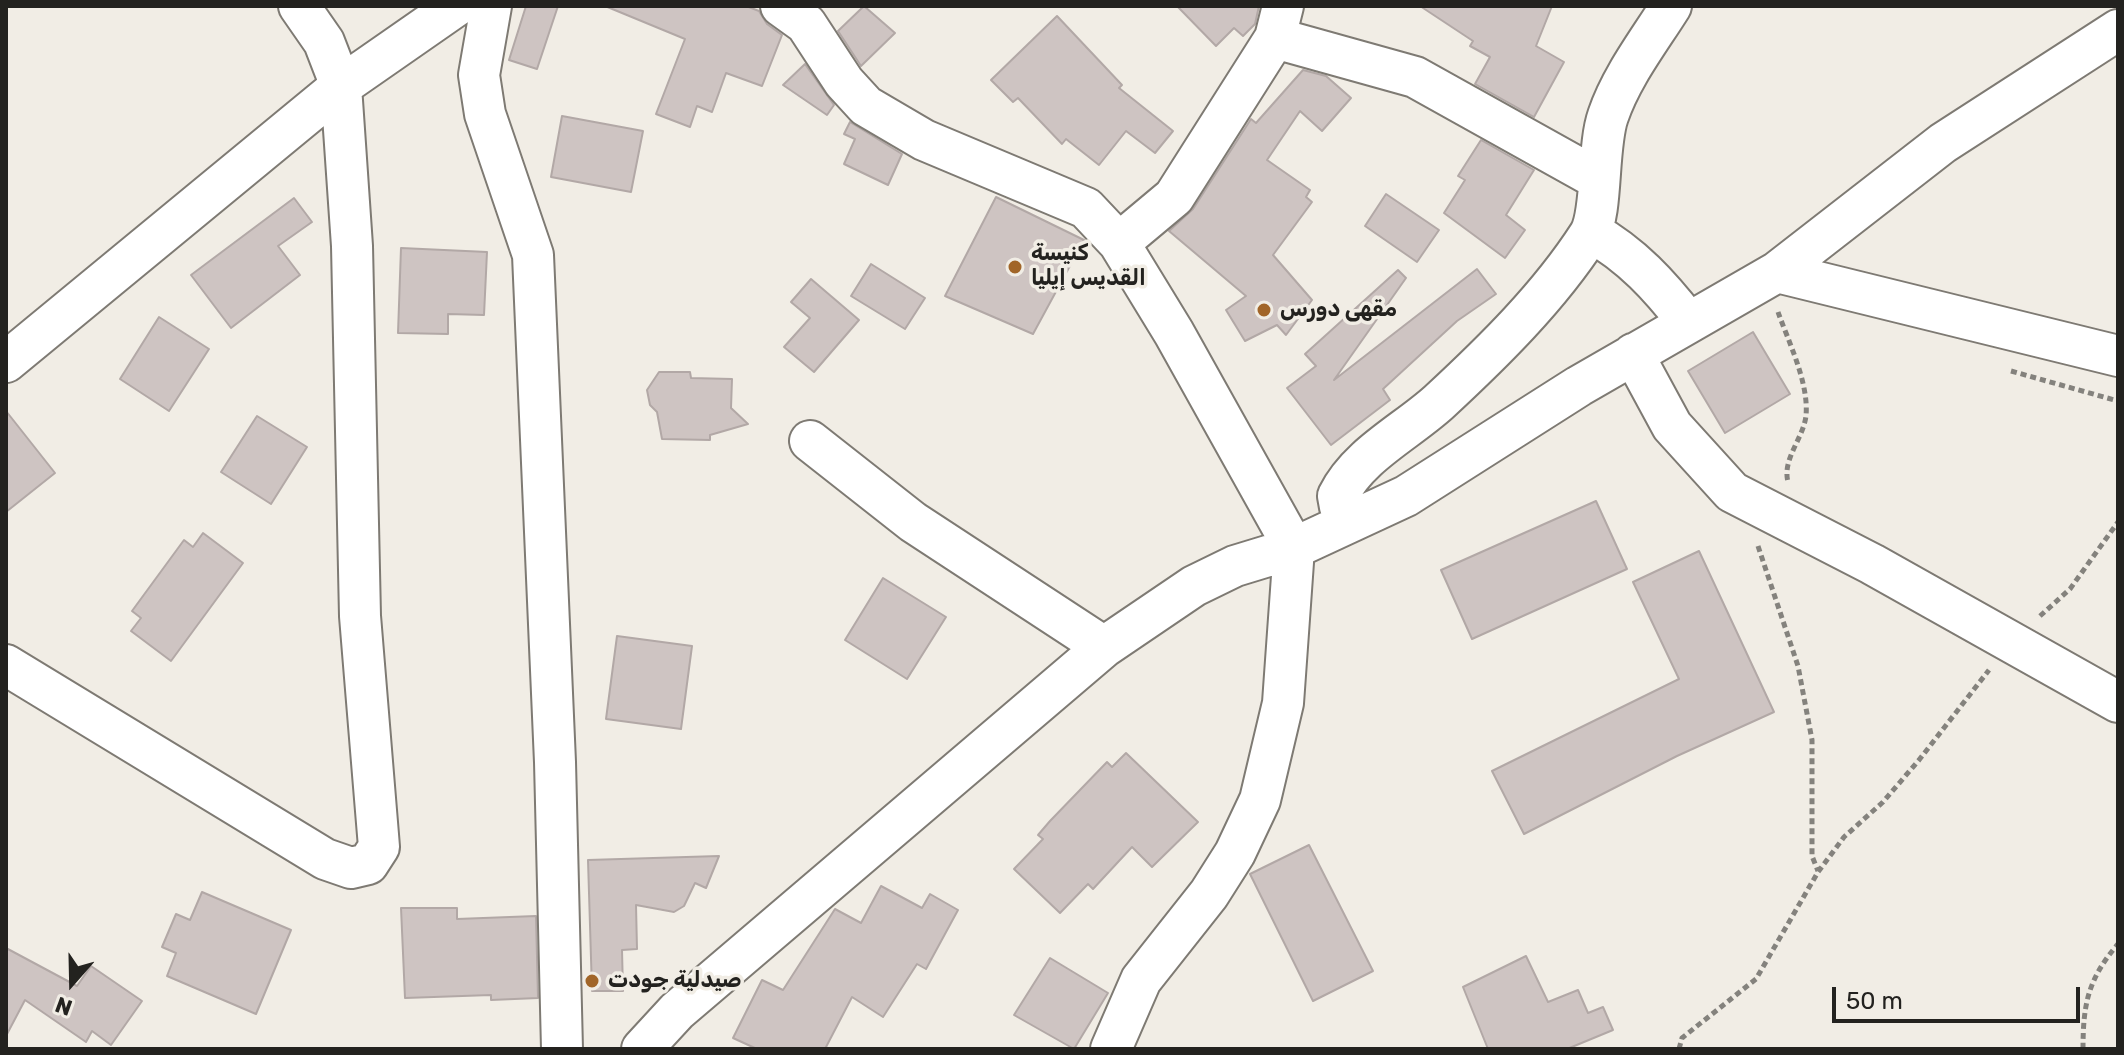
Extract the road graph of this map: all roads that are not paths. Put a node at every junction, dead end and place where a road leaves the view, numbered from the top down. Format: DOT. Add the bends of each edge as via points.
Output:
graph roads {
  1 [pos="299,6"];
  2 [pos="456,6"];
  3 [pos="491,6"];
  4 [pos="781,6"];
  5 [pos="1671,6"];
  6 [pos="1279,22"];
  7 [pos="2118,30"];
  8 [pos="341,86"];
  9 [pos="1598,179"];
  10 [pos="1591,232"];
  11 [pos="1119,243"];
  12 [pos="1777,272"];
  13 [pos="1688,322"];
  14 [pos="1633,354"];
  15 [pos="2118,356"];
  16 [pos="6,362"];
  17 [pos="810,441"];
  18 [pos="1350,522"];
  19 [pos="1294,548"];
  20 [pos="1104,647"];
  21 [pos="6,665"];
  22 [pos="2118,702"];
  23 [pos="562,1049"];
  24 [pos="642,1049"];
  25 [pos="1111,1049"];
  1 -- 8 [label="street" via="324,42"];
  2 -- 8 [label="street"];
  3 -- 23 [label="street" via="481,88 496,154 533,255"];
  4 -- 11 [label="street" via="806,24 866,106 924,140 1086,208"];
  5 -- 9 [label="street" via="1608,116"];
  6 -- 9 [label="street" via="1415,77"];
  6 -- 11 [label="street" via="1174,197"];
  7 -- 12 [label="street" via="1943,143"];
  8 -- 16 [label="street"];
  8 -- 21 [label="street" via="352,246 360,616 379,847 368,864 351,868 325,859"];
  9 -- 10 [label="street"];
  10 -- 13 [label="street" via="1621,250 1660,286"];
  10 -- 18 [label="street" via="1490,353 1352,473 1338,496"];
  11 -- 19 [label="street"];
  12 -- 13 [label="street"];
  12 -- 15 [label="street"];
  13 -- 14 [label="street"];
  14 -- 18 [label="street" via="1406,496"];
  14 -- 22 [label="street" via="1672,426 1732,492"];
  17 -- 20 [label="street" via="913,522"];
  18 -- 19 [label="street"];
  19 -- 20 [label="street" via="1235,566 1194,586"];
  19 -- 25 [label="street" via="1283,703 1260,800 1209,894 1141,980"];
  20 -- 24 [label="street" via="677,1011"];
}
